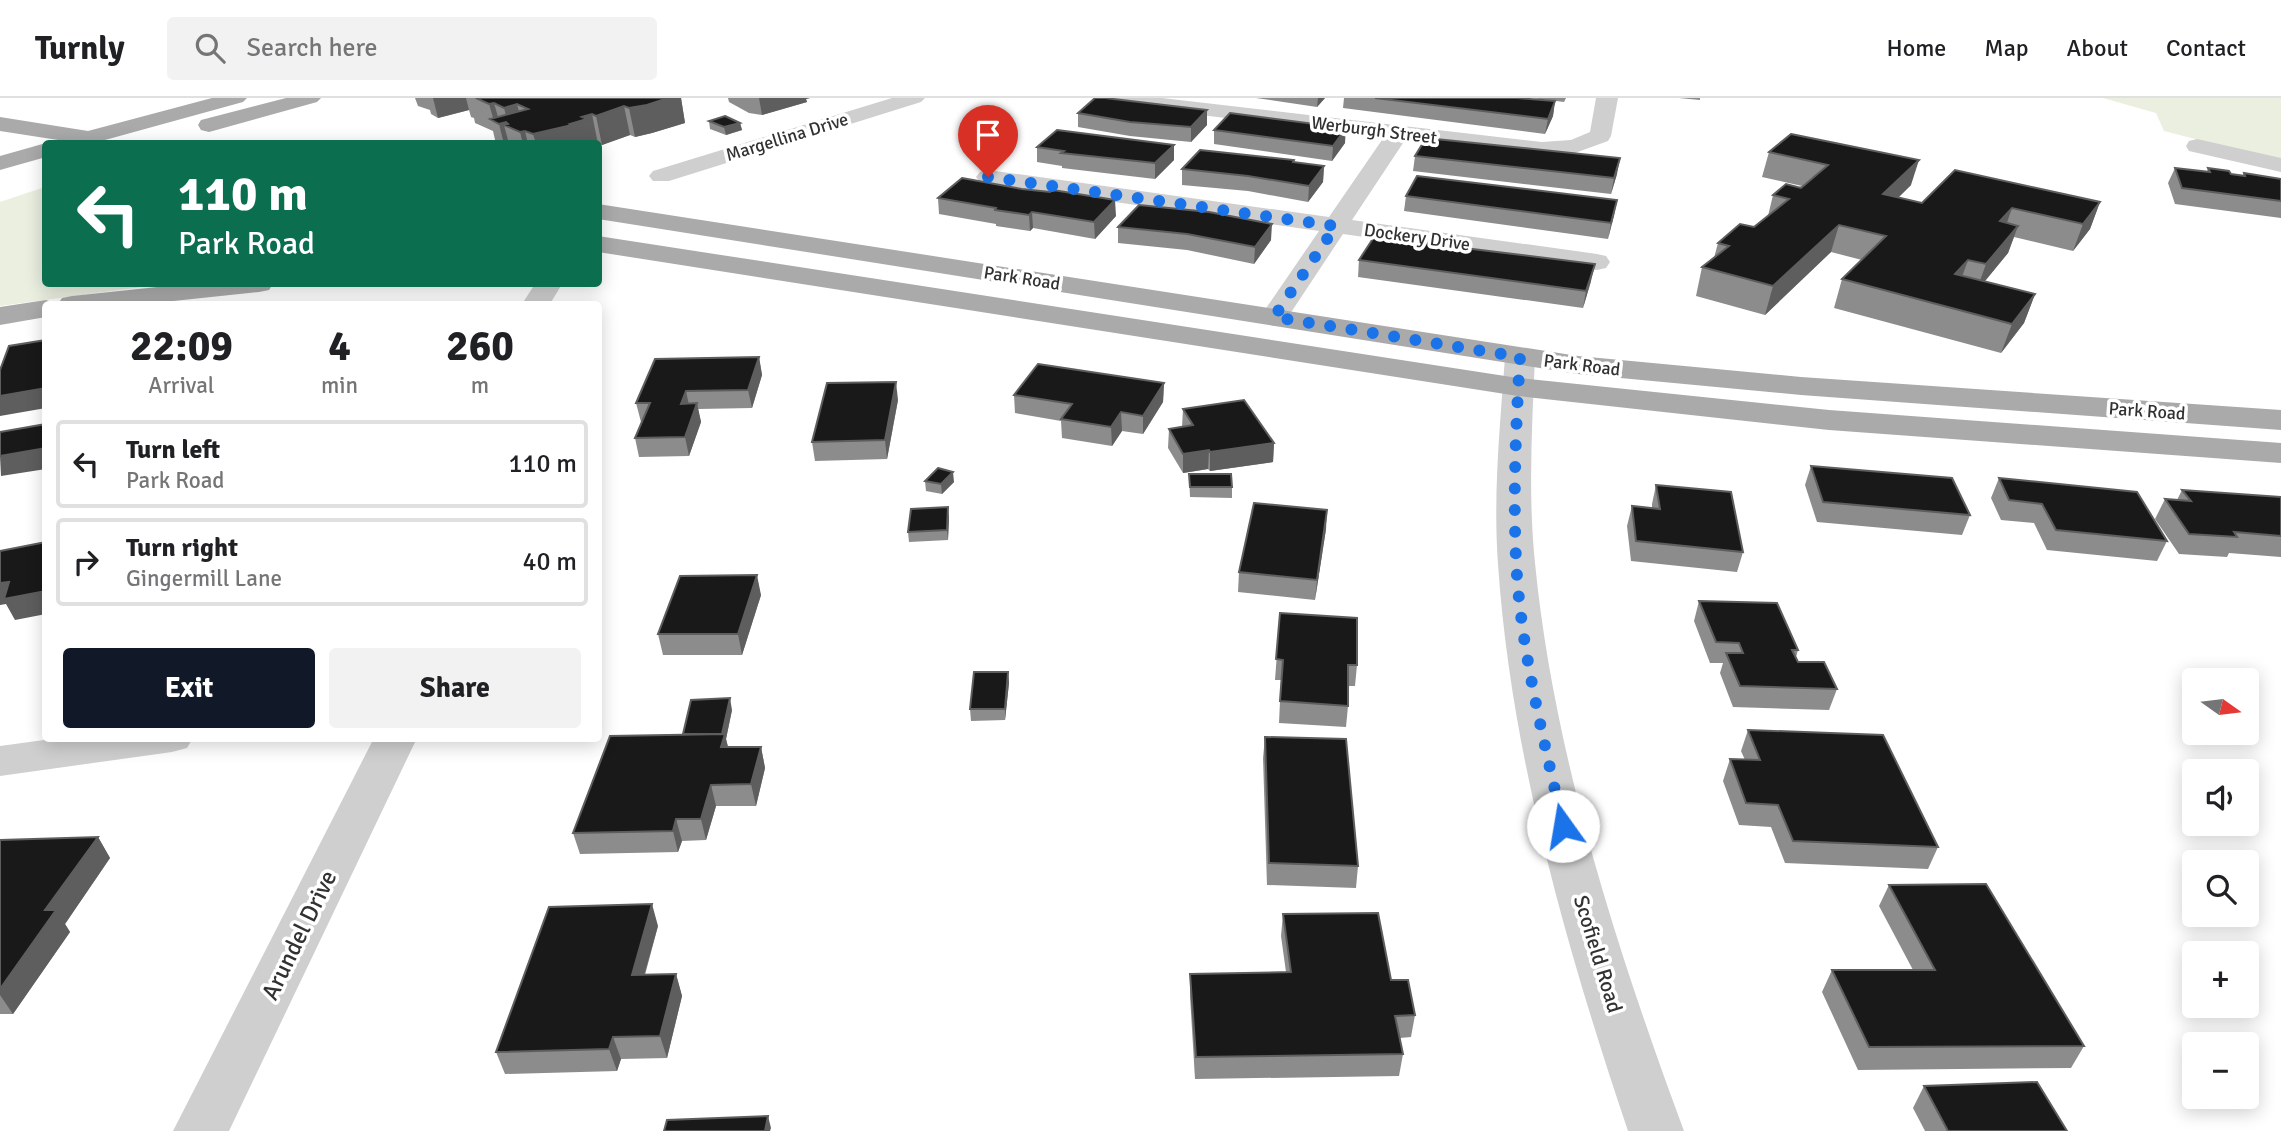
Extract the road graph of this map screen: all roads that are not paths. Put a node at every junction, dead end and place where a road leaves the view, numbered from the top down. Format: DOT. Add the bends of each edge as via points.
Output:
graph roads {
  1 [pos="236,98"];
  2 [pos="310,98"];
  3 [pos="914,98"];
  4 [pos="1108,98"];
  5 [pos="1606,98"];
  6 [pos="0,124"];
  7 [pos="1398,133"];
  8 [pos="76,140"];
  9 [pos="158,140"];
  10 [pos="2197,146"];
  11 [pos="42,150"];
  12 [pos="23,156"];
  13 [pos="0,163"];
  14 [pos="2281,165"];
  15 [pos="42,173"];
  16 [pos="661,176"];
  17 [pos="988,177"];
  18 [pos="0,185"];
  19 [pos="602,212"];
  20 [pos="1336,226"];
  21 [pos="602,245"];
  22 [pos="1597,262"];
  23 [pos="607,271"];
  24 [pos="231,287"];
  25 [pos="876,287"];
  26 [pos="100,301"];
  27 [pos="42,310"];
  28 [pos="0,316"];
  29 [pos="1274,317"];
  30 [pos="1519,372"];
  31 [pos="2281,420"];
  32 [pos="2281,453"];
  33 [pos="142,742"];
  34 [pos="395,742"];
  35 [pos="0,761"];
  36 [pos="201,1131"];
  37 [pos="1656,1131"];
  1 -- 8 [label="main road"];
  2 -- 9 [label="main road"];
  3 -- 16 [label="street, Margellina Drive"];
  4 -- 7 [label="street, Werburgh Street"];
  5 -- 7 [label="street, Werburgh Street" via="1600,136 1563,148 1530,149"];
  6 -- 8 [label="main road"];
  7 -- 20 [label="street"];
  10 -- 14 [label="street"];
  11 -- 12 [label="main road"];
  12 -- 13 [label="main road"];
  15 -- 18 [label="main road"];
  17 -- 20 [label="street, Dockery Drive"];
  19 -- 29 [label="main road, Park Road"];
  20 -- 22 [label="street, Dockery Drive"];
  20 -- 29 [label="street"];
  21 -- 25 [label="main road, Park Road"];
  23 -- 25 [label="main road" via="714,273"];
  24 -- 26 [label="main road"];
  25 -- 30 [label="main road, Park Road"];
  27 -- 28 [label="main road"];
  29 -- 30 [label="main road, Park Road"];
  30 -- 31 [label="main road, Park Road" via="1632,371"];
  30 -- 32 [label="main road, Park Road" via="1817,419"];
  30 -- 37 [label="street, Scofield Road" via="1514,435 1516,561 1531,671 1573,872"];
  33 -- 35 [label="street"];
  34 -- 36 [label="street, Arundel Drive"];
}
